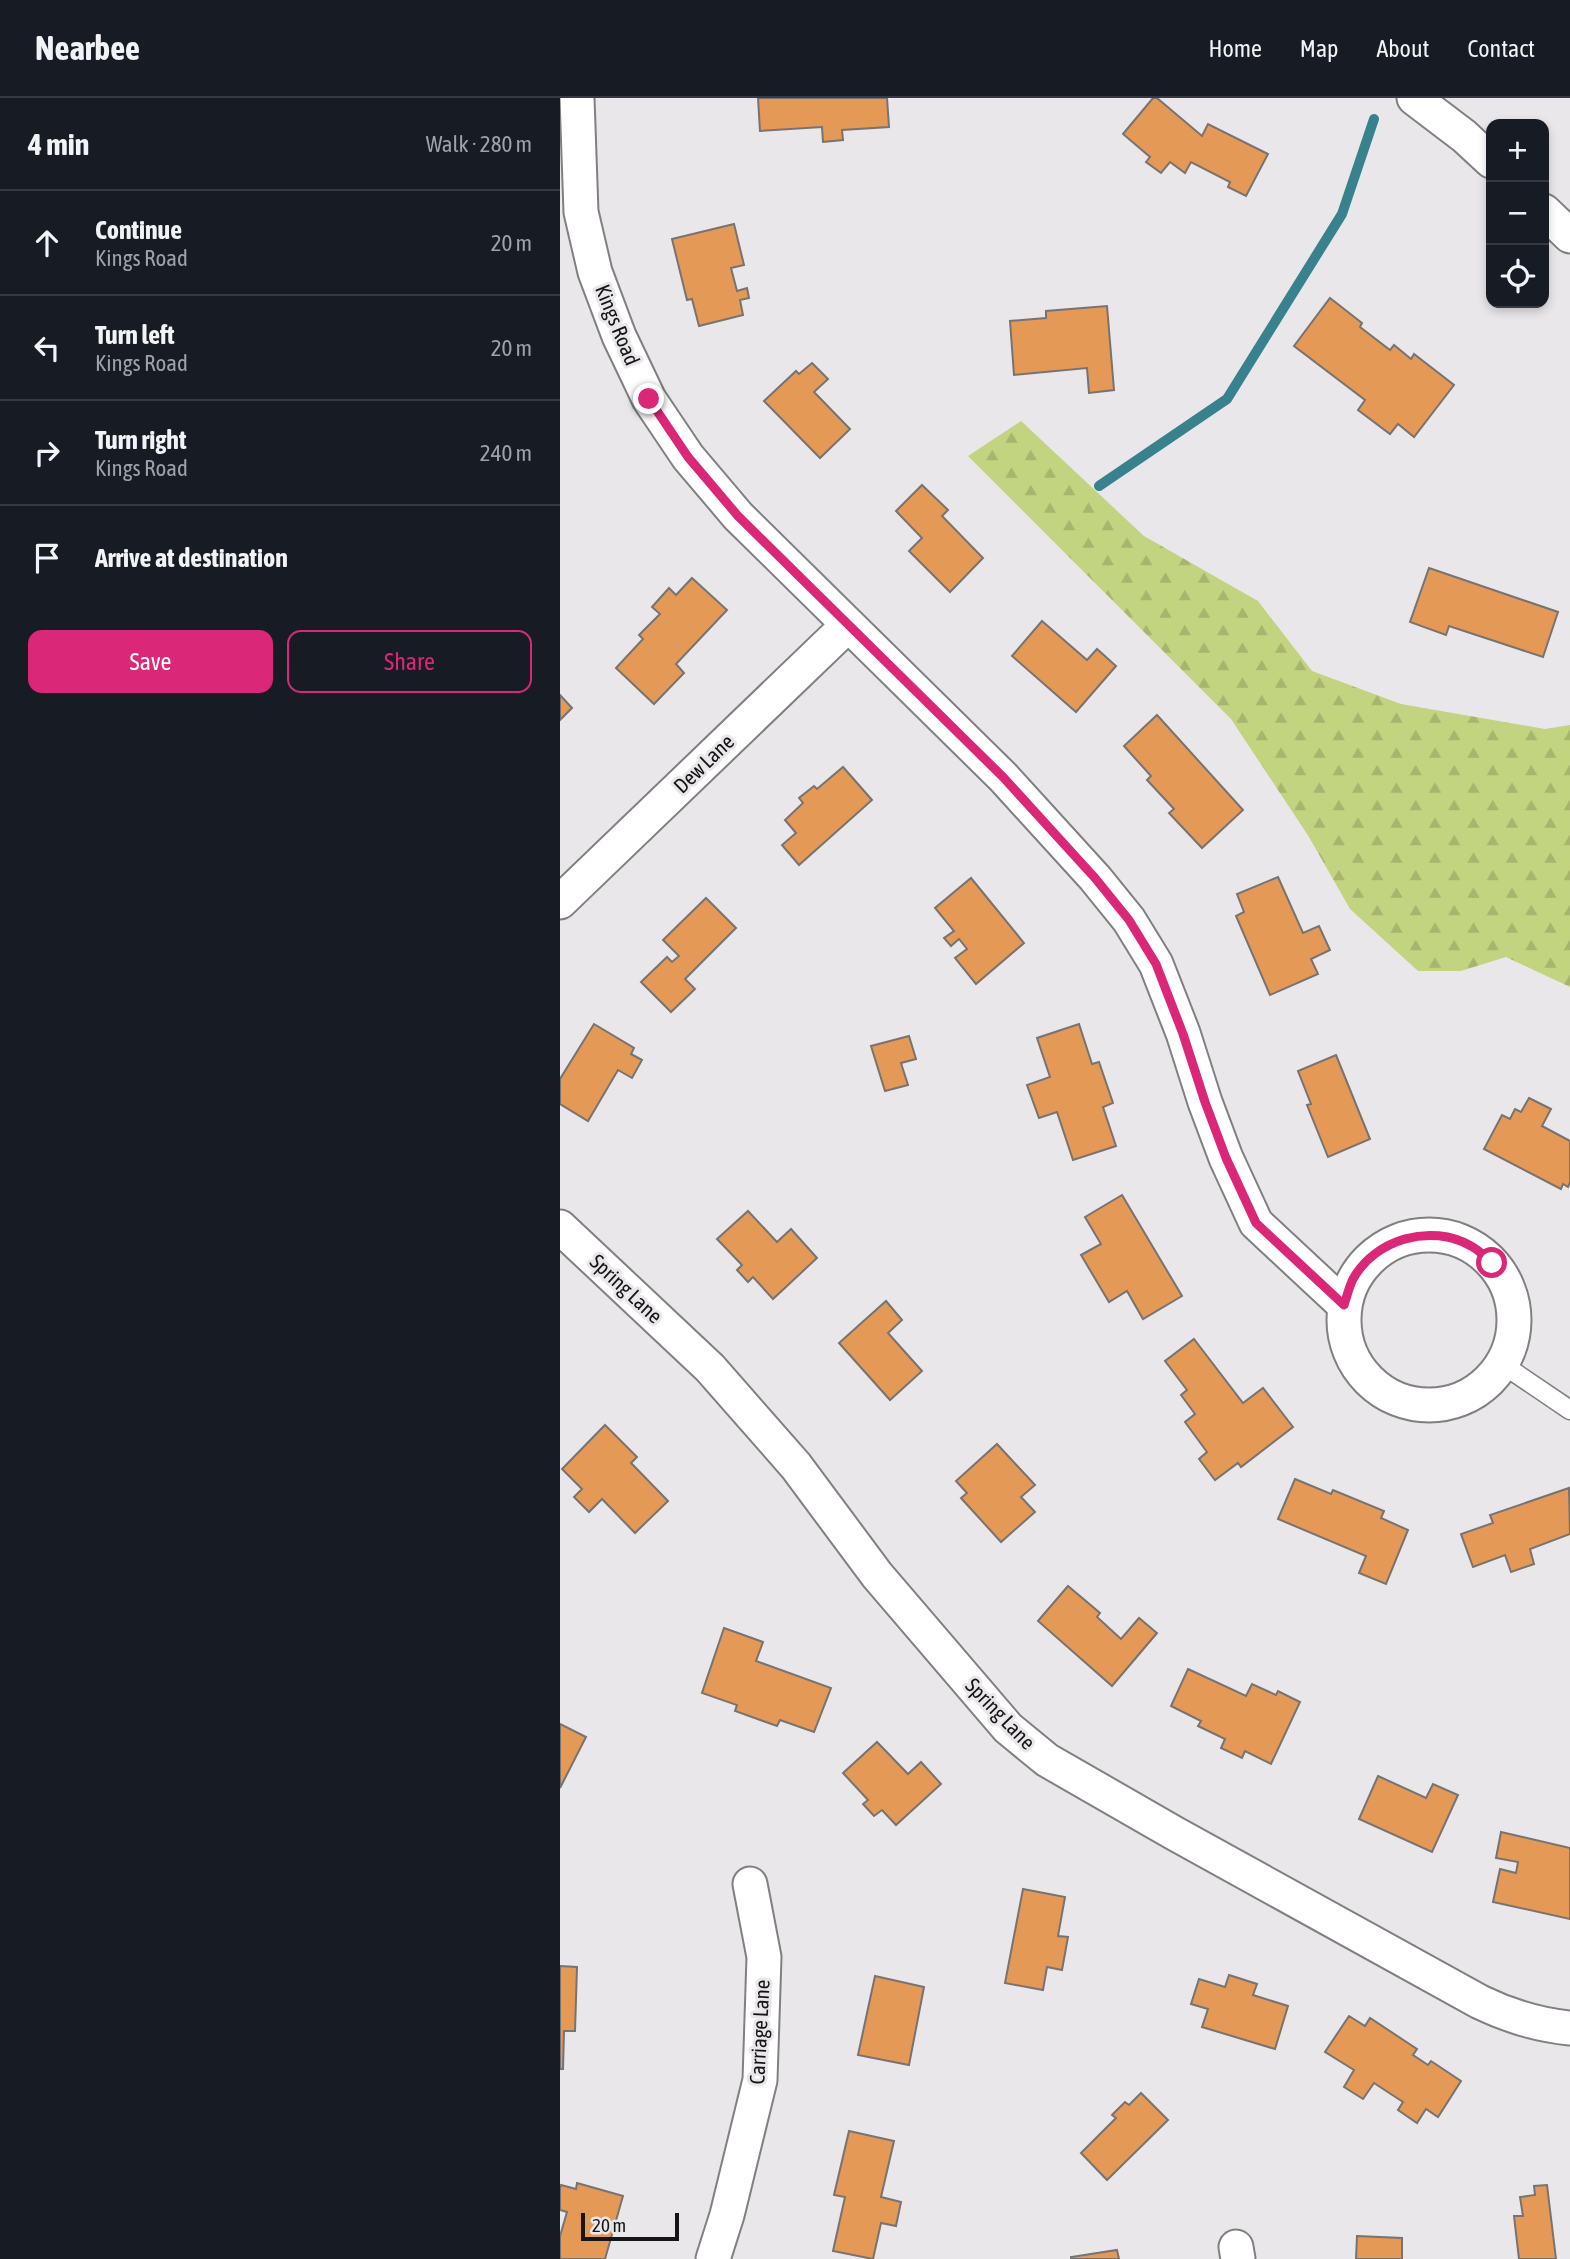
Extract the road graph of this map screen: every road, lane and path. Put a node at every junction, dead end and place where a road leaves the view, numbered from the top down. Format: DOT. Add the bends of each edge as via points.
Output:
graph roads {
  1 [pos="577,98"];
  2 [pos="1414,98"];
  3 [pos="1486,156"];
  4 [pos="1549,216"];
  5 [pos="1570,236"];
  6 [pos="848,625"];
  7 [pos="560,902"];
  8 [pos="560,1227"];
  9 [pos="1344,1305"];
  10 [pos="1502,1364"];
  11 [pos="1570,1410"];
  12 [pos="750,1884"];
  13 [pos="1570,2028"];
  14 [pos="713,2259"];
  1 -- 6 [label="street, Kings Road" via="581,212 595,272 649,399 688,457 738,516"];
  2 -- 3 [label="street"];
  4 -- 5 [label="street"];
  6 -- 7 [label="street, Dew Lane"];
  6 -- 9 [label="street, Kings Road" via="1003,777 1129,920 1156,964 1209,1113 1256,1223"];
  8 -- 13 [label="street, Spring Lane" via="710,1368 796,1466 877,1575 964,1677 1008,1728 1046,1760 1480,2002 1507,2015"];
  9 -- 10 [label="street" via="1344,1334 1354,1362 1373,1385 1398,1400 1427,1406 1457,1401 1482,1386"];
  9 -- 10 [label="street" via="1353,1279 1370,1258 1393,1242 1419,1235 1446,1236 1471,1246 1492,1263 1507,1285 1514,1312 1512,1338"];
  10 -- 11 [label="lane"];
  12 -- 14 [label="street, Carriage Lane" via="764,1957 760,2080"];
}
